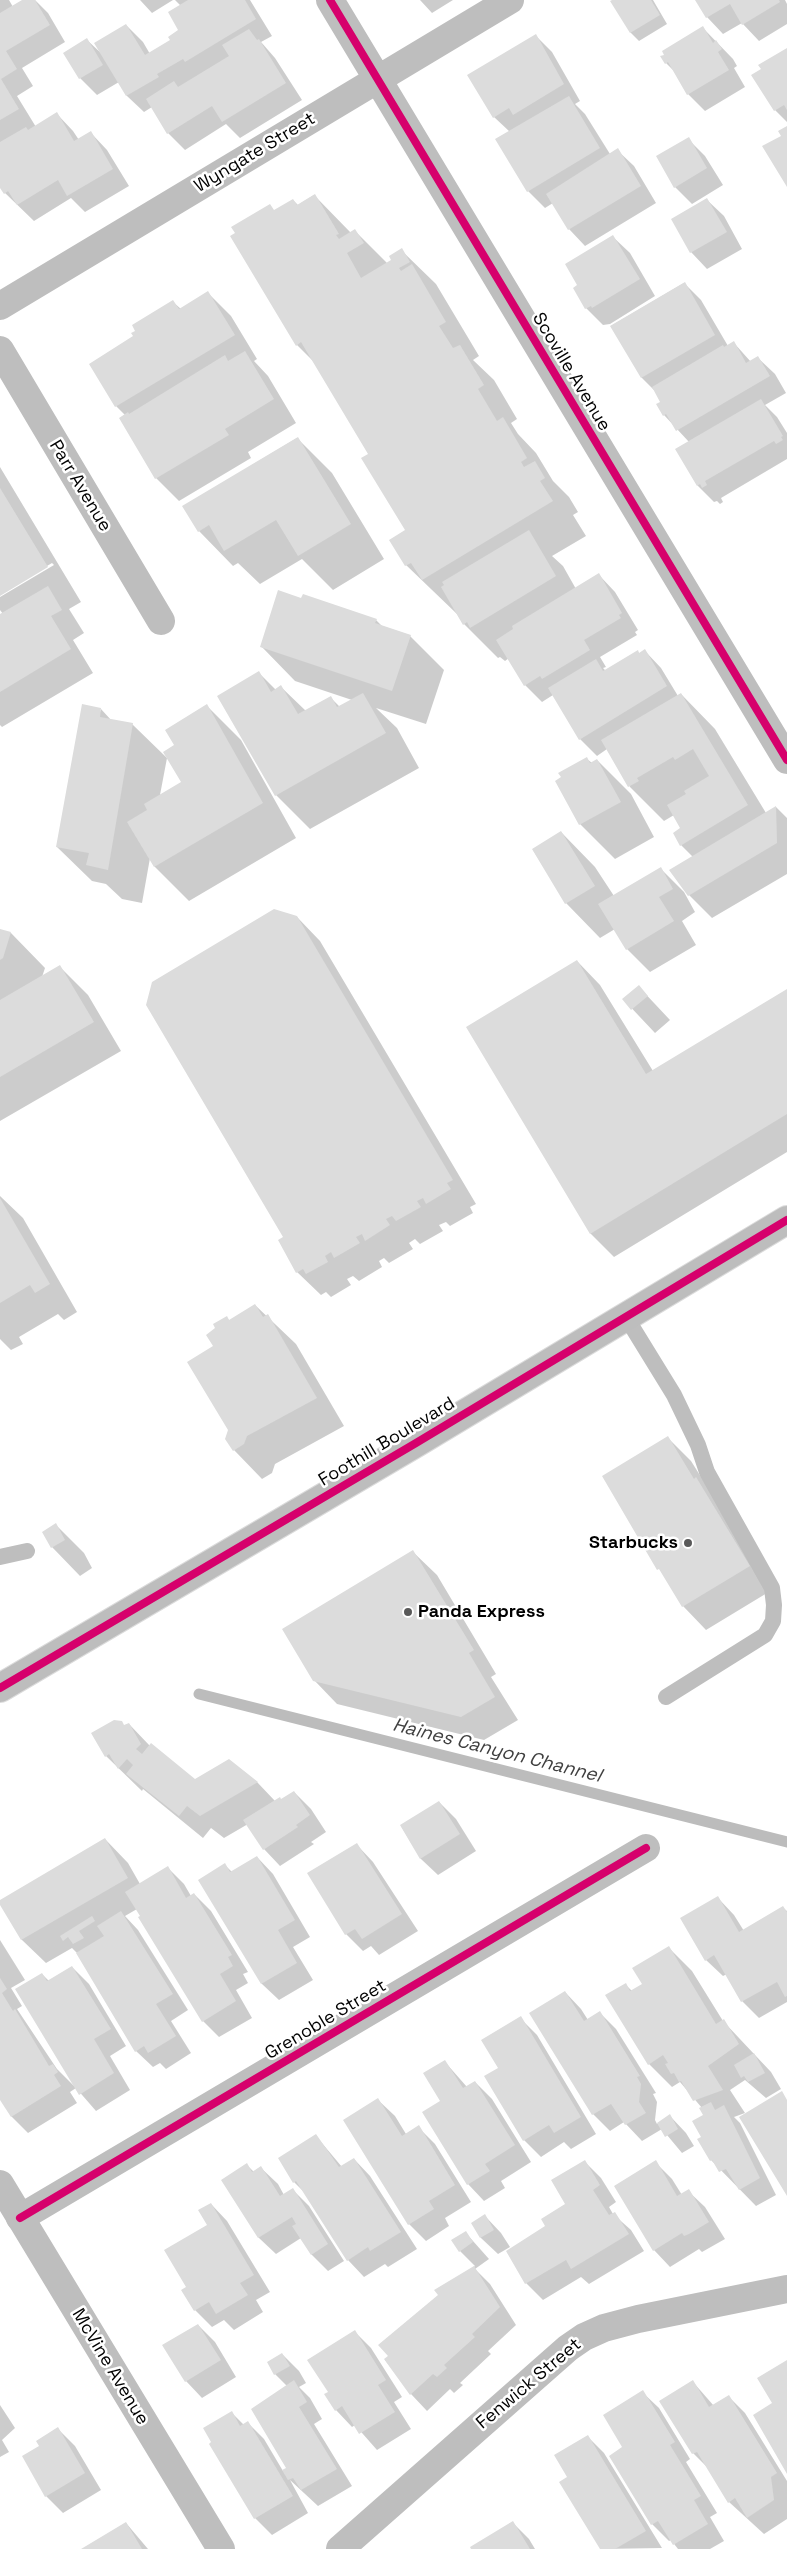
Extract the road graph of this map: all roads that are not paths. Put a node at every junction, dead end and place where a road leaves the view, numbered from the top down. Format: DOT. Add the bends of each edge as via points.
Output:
graph roads {
  1 [pos="330,0"];
  2 [pos="510,0"];
  3 [pos="377,79"];
  4 [pos="0,306"];
  5 [pos="0,350"];
  6 [pos="161,621"];
  7 [pos="787,760"];
  8 [pos="787,1220"];
  9 [pos="626,1317"];
  10 [pos="27,1552"];
  11 [pos="0,1557"];
  12 [pos="0,1688"];
  13 [pos="666,1697"];
  14 [pos="646,1848"];
  15 [pos="0,2184"];
  16 [pos="20,2218"];
  17 [pos="787,2289"];
  18 [pos="220,2549"];
  19 [pos="340,2549"];
  1 -- 3 [label="street, Scoville Avenue"];
  2 -- 3 [label="street, Wyngate Street"];
  3 -- 4 [label="street, Wyngate Street"];
  3 -- 7 [label="street, Scoville Avenue"];
  5 -- 6 [label="street, Parr Avenue"];
  8 -- 9 [label="main road, Foothill Boulevard"];
  9 -- 12 [label="main road, Foothill Boulevard"];
  9 -- 13 [label="lane" via="674,1395 707,1472 772,1588 774,1605 772,1621 764,1635"];
  10 -- 11 [label="lane"];
  14 -- 16 [label="street, Grenoble Street"];
  15 -- 16 [label="street, McVine Avenue"];
  16 -- 18 [label="street, McVine Avenue"];
  17 -- 19 [label="street, Fenwick Street" via="638,2319 584,2337"];
}
